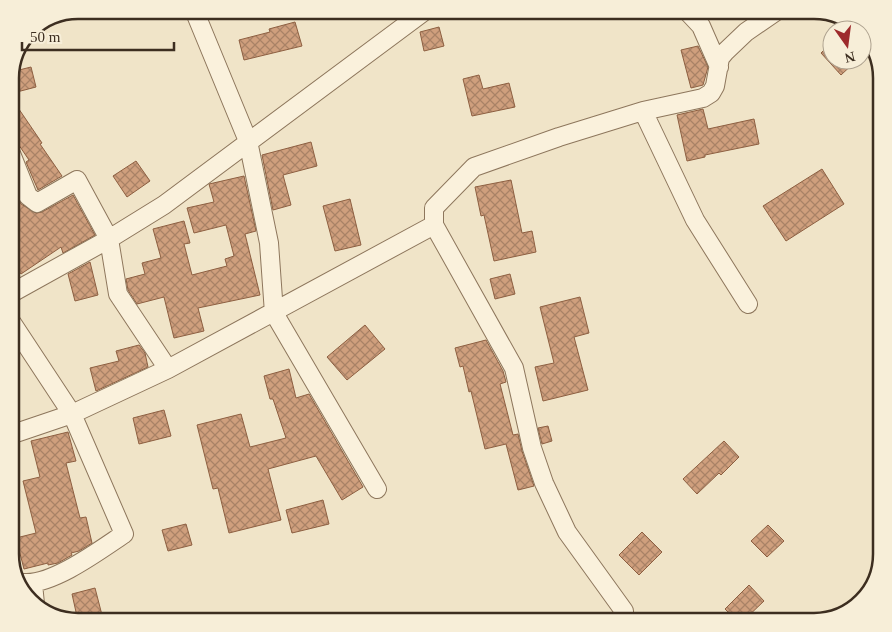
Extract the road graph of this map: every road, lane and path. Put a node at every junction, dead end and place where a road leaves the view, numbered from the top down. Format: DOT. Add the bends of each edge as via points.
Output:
graph roads {
  1 [pos="198,19"];
  2 [pos="414,19"];
  3 [pos="694,19"];
  4 [pos="765,19"];
  5 [pos="719,67"];
  6 [pos="643,111"];
  7 [pos="248,141"];
  8 [pos="19,174"];
  9 [pos="434,225"];
  10 [pos="109,239"];
  11 [pos="19,289"];
  12 [pos="748,304"];
  13 [pos="274,313"];
  14 [pos="19,334"];
  15 [pos="168,370"];
  16 [pos="72,414"];
  17 [pos="19,431"];
  18 [pos="377,489"];
  19 [pos="28,584"];
  20 [pos="624,611"];
  1 -- 7 [label="street"];
  2 -- 7 [label="street"];
  3 -- 5 [label="street" via="701,26"];
  4 -- 5 [label="street" via="746,32 720,58"];
  5 -- 6 [label="street" via="715,86 703,98"];
  6 -- 9 [label="street" via="474,167 434,208"];
  6 -- 12 [label="street" via="695,220"];
  7 -- 10 [label="street" via="164,204"];
  7 -- 13 [label="street" via="269,244"];
  8 -- 10 [label="street" via="28,196 37,203 77,180"];
  9 -- 13 [label="street"];
  9 -- 20 [label="street" via="514,368 532,448 567,532"];
  10 -- 11 [label="street"];
  10 -- 15 [label="street" via="118,294"];
  13 -- 15 [label="street"];
  13 -- 18 [label="street"];
  14 -- 16 [label="street"];
  15 -- 16 [label="street"];
  16 -- 17 [label="street"];
  16 -- 19 [label="street" via="124,534 77,566"];
}
